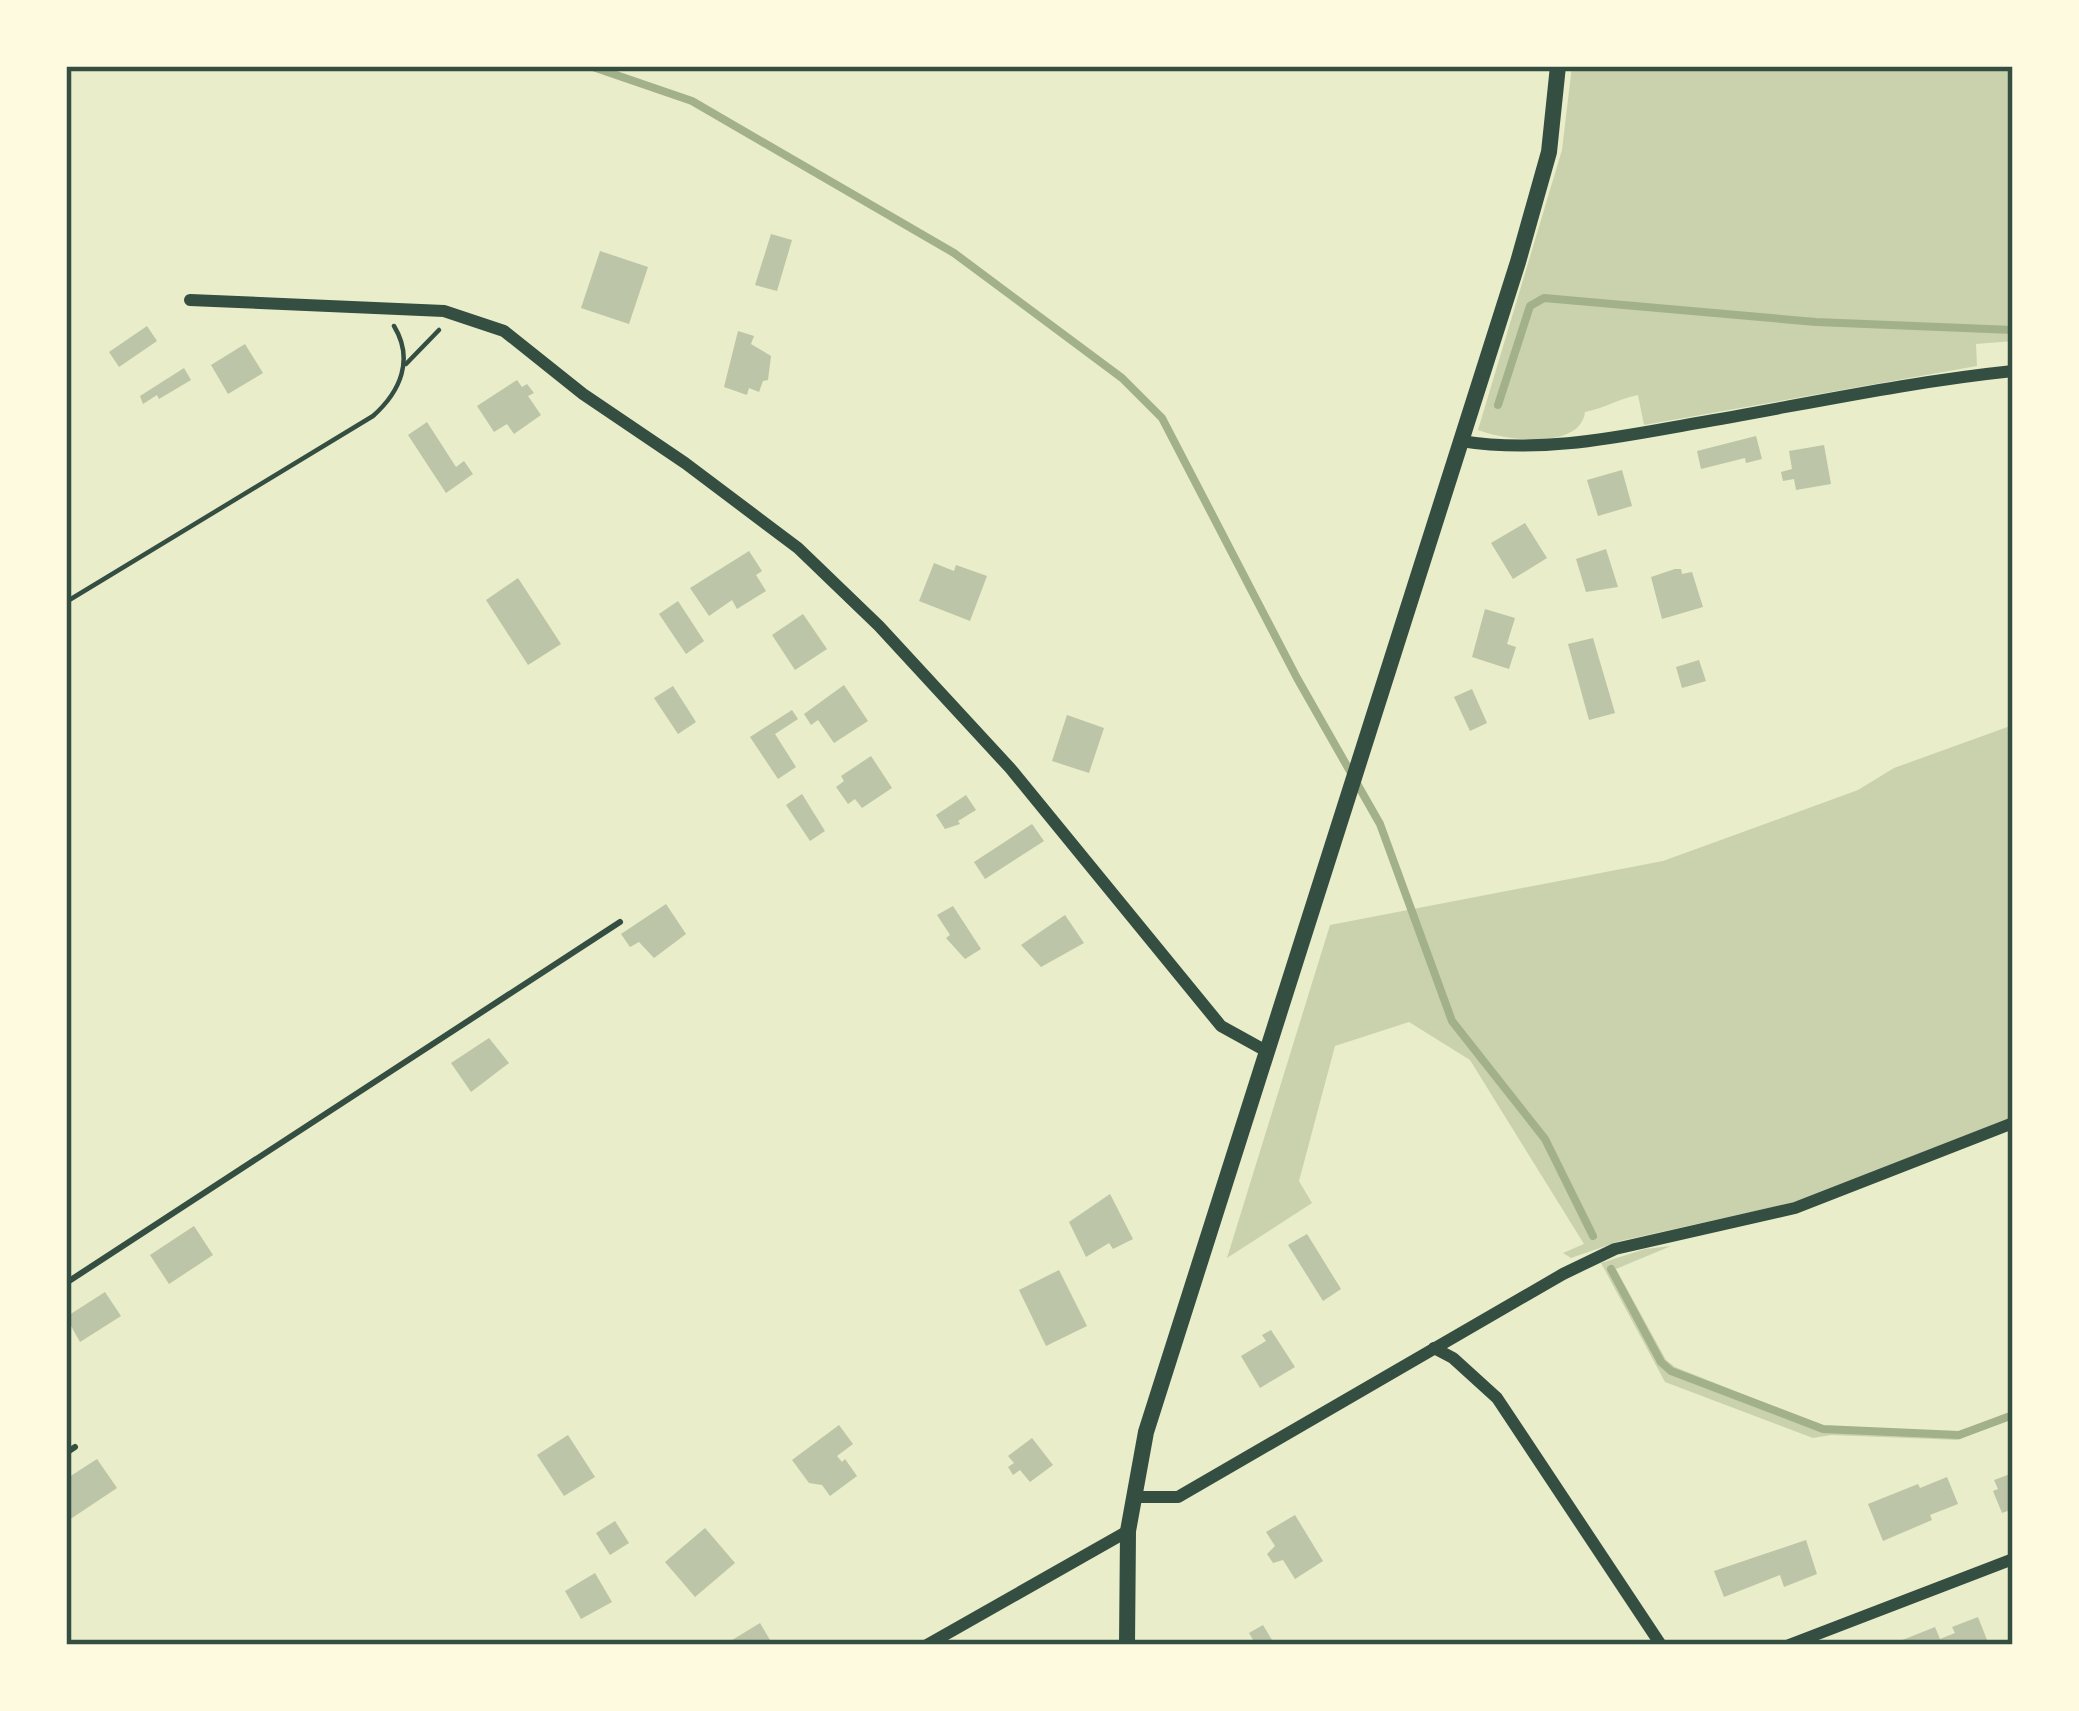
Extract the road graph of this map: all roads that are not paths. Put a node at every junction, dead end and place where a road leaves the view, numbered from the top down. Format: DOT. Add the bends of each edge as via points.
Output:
graph roads {
  1 [pos="1558,66"];
  2 [pos="190,300"];
  3 [pos="2013,371"];
  4 [pos="1461,441"];
  5 [pos="620,922"];
  6 [pos="1268,1052"];
  7 [pos="2013,1123"];
  8 [pos="66,1283"];
  9 [pos="1434,1348"];
  10 [pos="75,1447"];
  11 [pos="66,1453"];
  12 [pos="1134,1497"];
  13 [pos="1128,1531"];
  14 [pos="2013,1559"];
  15 [pos="927,1645"];
  16 [pos="1127,1645"];
  17 [pos="1660,1645"];
  18 [pos="1789,1645"];
  1 -- 4 [label="street" via="1550,152"];
  2 -- 6 [label="street" via="444,311 504,331 798,548 1010,768 1221,1026"];
  3 -- 4 [label="street" via="1608,439 1539,447"];
  4 -- 6 [label="street"];
  5 -- 8 [label="lane"];
  6 -- 12 [label="street" via="1146,1432"];
  7 -- 9 [label="street" via="1795,1208 1615,1249"];
  9 -- 12 [label="street" via="1178,1497"];
  9 -- 17 [label="street" via="1497,1399"];
  10 -- 11 [label="lane"];
  12 -- 13 [label="street"];
  13 -- 15 [label="street"];
  13 -- 16 [label="street"];
  14 -- 18 [label="street"];
}
